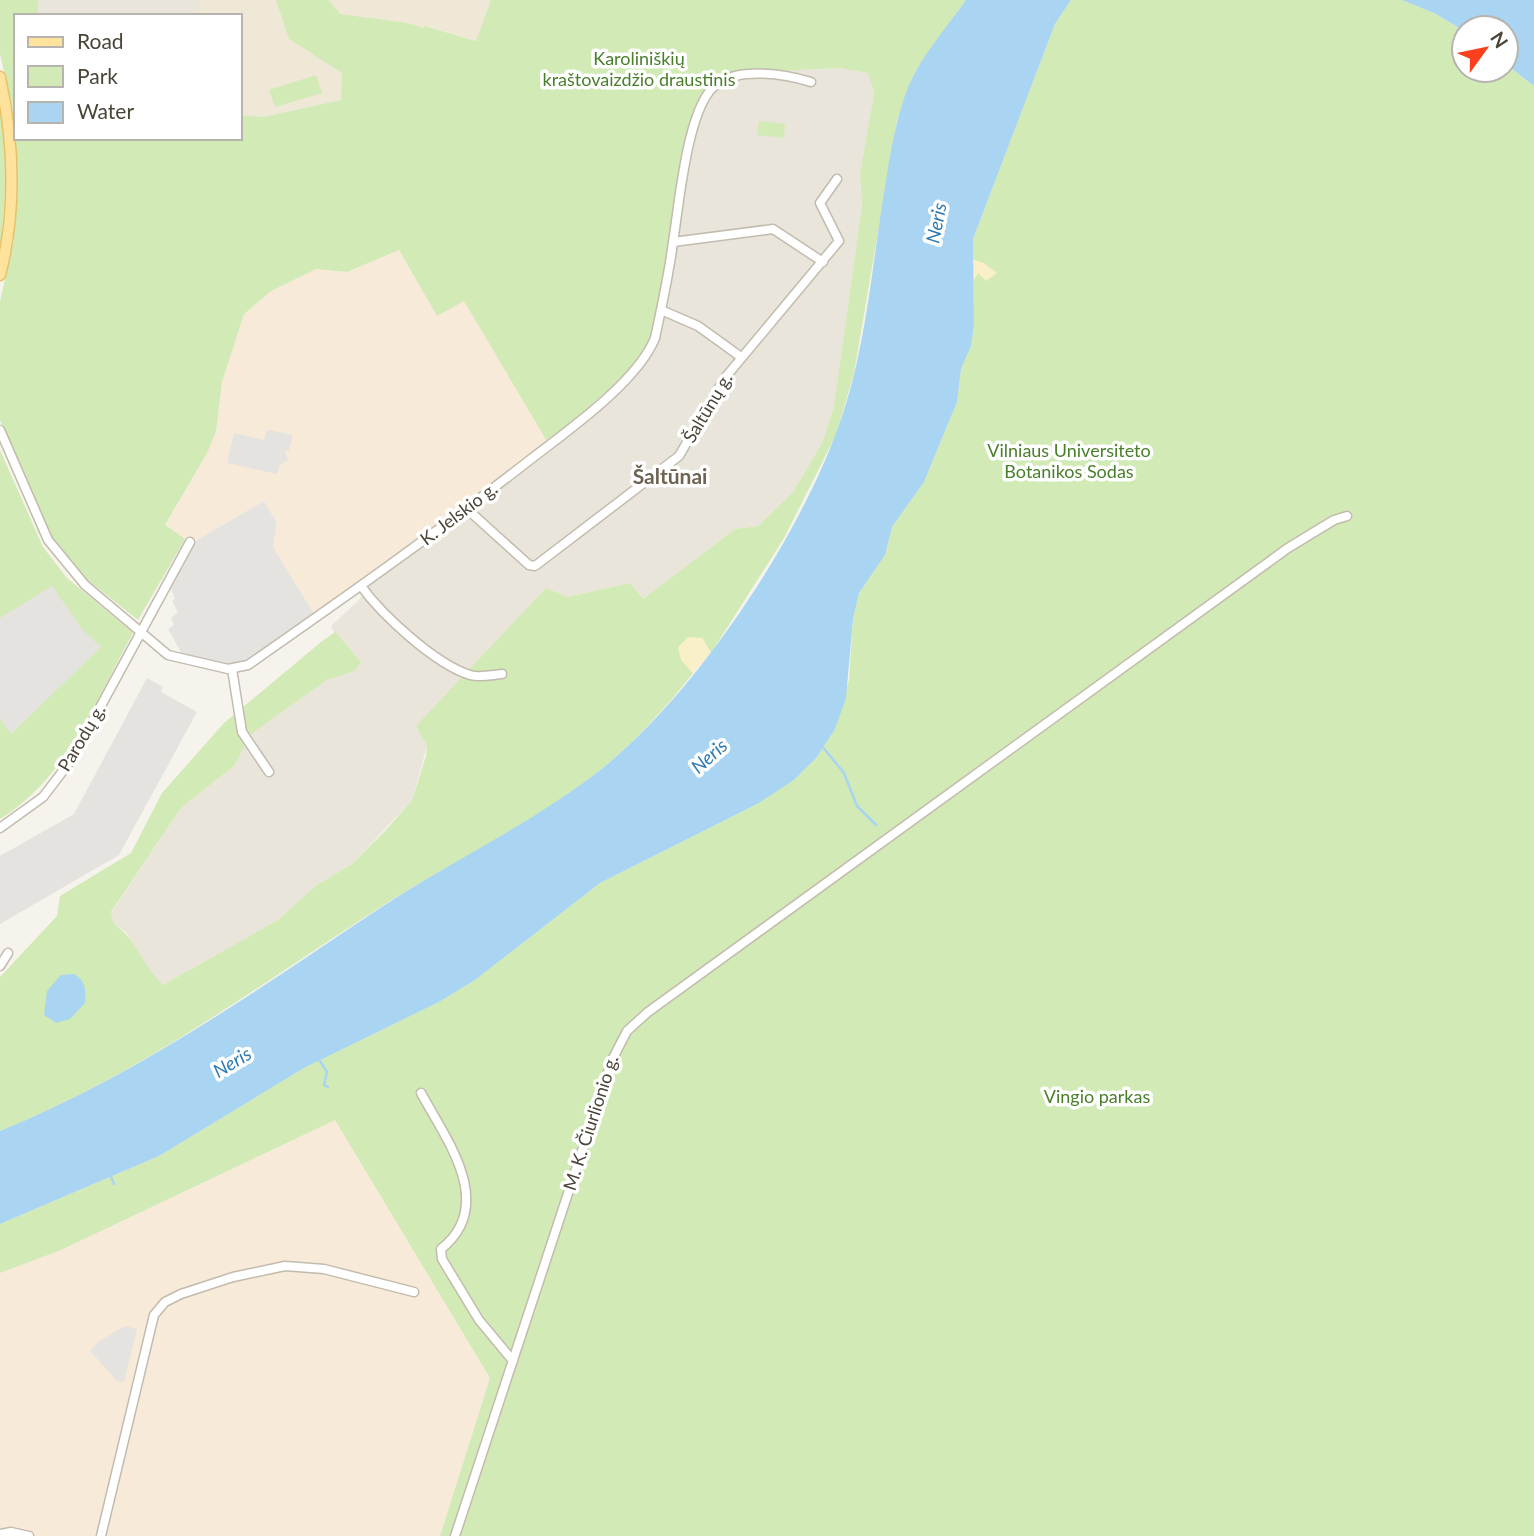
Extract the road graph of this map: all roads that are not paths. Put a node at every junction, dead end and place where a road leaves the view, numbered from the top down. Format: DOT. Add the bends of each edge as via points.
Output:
graph roads {
  1 [pos="0,77"];
  2 [pos="811,82"];
  3 [pos="836,179"];
  4 [pos="673,242"];
  5 [pos="823,262"];
  6 [pos="0,275"];
  7 [pos="661,310"];
  8 [pos="741,357"];
  9 [pos="0,430"];
  10 [pos="467,509"];
  11 [pos="1347,516"];
  12 [pos="190,542"];
  13 [pos="361,586"];
  14 [pos="142,630"];
  15 [pos="232,669"];
  16 [pos="502,674"];
  17 [pos="269,772"];
  18 [pos="0,828"];
  19 [pos="8,953"];
  20 [pos="0,966"];
  21 [pos="421,1093"];
  22 [pos="414,1292"];
  23 [pos="513,1361"];
  24 [pos="0,1534"];
  25 [pos="29,1536"];
  26 [pos="101,1536"];
  27 [pos="455,1536"];
  1 -- 6 [label="main road" via="13,168 10,224"];
  2 -- 4 [label="street, K. Jelskio g." via="761,73 722,81 709,91 692,128"];
  3 -- 5 [label="street, Šaltūnų g." via="820,203 839,239"];
  4 -- 5 [label="street" via="773,229"];
  4 -- 7 [label="street, K. Jelskio g."];
  5 -- 8 [label="street, Šaltūnų g."];
  7 -- 8 [label="street" via="698,326"];
  7 -- 10 [label="street, K. Jelskio g." via="655,338 643,361 584,417"];
  8 -- 10 [label="street, Šaltūnų g." via="674,461 535,566"];
  9 -- 14 [label="street" via="58,555 85,585"];
  10 -- 13 [label="street, K. Jelskio g."];
  11 -- 23 [label="street, M. K. Čiurlionio g." via="1288,548 627,1031 612,1060"];
  12 -- 14 [label="street, Parodų g."];
  13 -- 15 [label="street, K. Jelskio g." via="248,665"];
  13 -- 16 [label="street" via="390,618 451,665 480,677"];
  14 -- 15 [label="street" via="168,654"];
  14 -- 18 [label="street, Parodų g." via="72,759 43,797"];
  15 -- 17 [label="street" via="242,732"];
  19 -- 20 [label="street"];
  21 -- 23 [label="street" via="464,1176 465,1214 441,1249 442,1259 479,1320"];
  22 -- 26 [label="street" via="324,1269 285,1266 215,1282 165,1302 154,1315"];
  23 -- 27 [label="street, M. K. Čiurlionio g."];
  24 -- 25 [label="street"];
}
